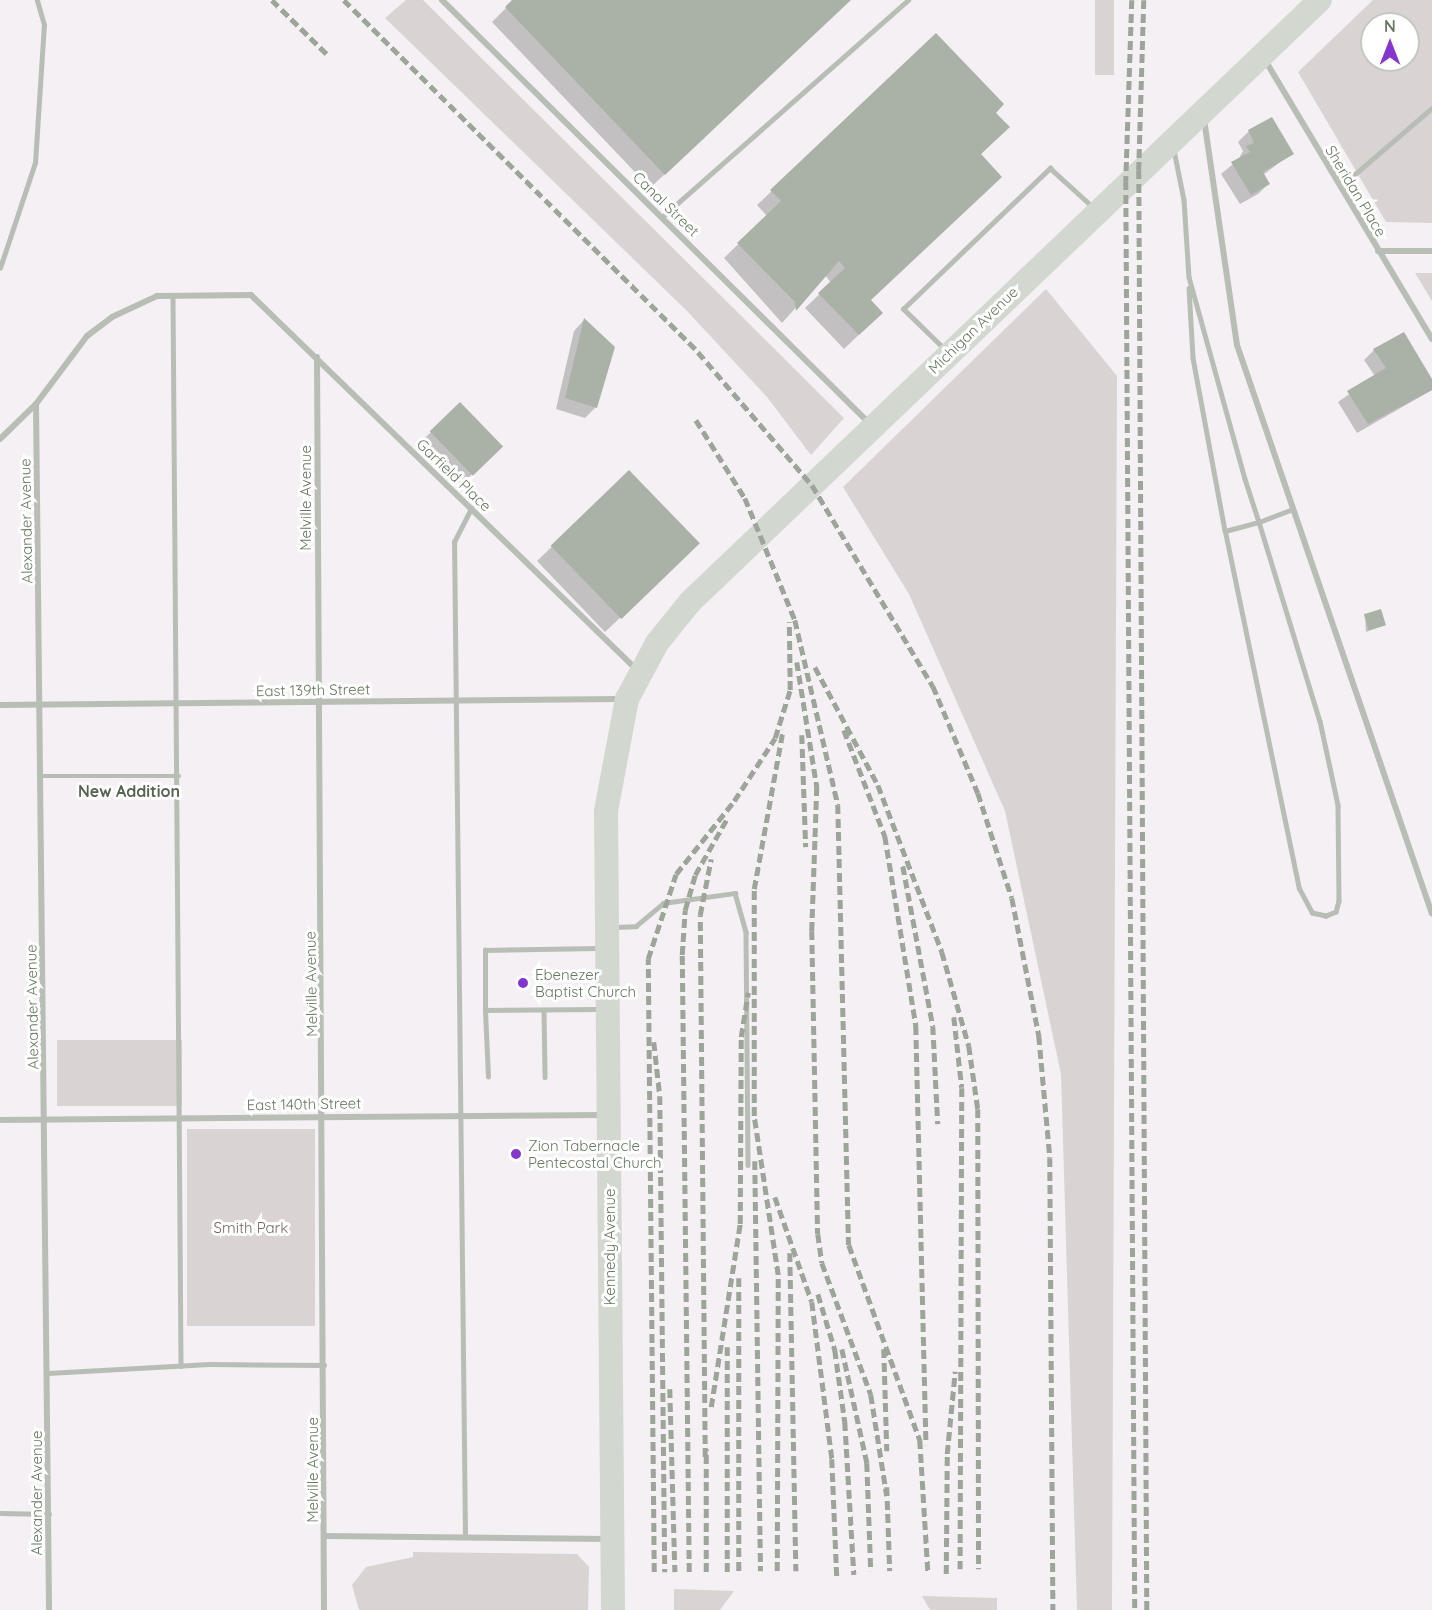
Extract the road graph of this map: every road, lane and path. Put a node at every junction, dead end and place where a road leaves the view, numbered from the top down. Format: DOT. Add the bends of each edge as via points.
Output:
graph roads {
  1 [pos="37,0"];
  2 [pos="442,0"];
  3 [pos="908,0"];
  4 [pos="1320,0"];
  5 [pos="1262,55"];
  6 [pos="1432,108"];
  7 [pos="1203,111"];
  8 [pos="1172,138"];
  9 [pos="1340,187"];
  10 [pos="1097,210"];
  11 [pos="662,217"];
  12 [pos="1378,251"];
  13 [pos="1432,251"];
  14 [pos="0,268"];
  15 [pos="1189,277"];
  16 [pos="173,296"];
  17 [pos="1432,339"];
  18 [pos="948,353"];
  19 [pos="317,357"];
  20 [pos="36,404"];
  21 [pos="872,426"];
  22 [pos="0,439"];
  23 [pos="471,508"];
  24 [pos="1290,510"];
  25 [pos="1260,522"];
  26 [pos="1225,531"];
  27 [pos="639,673"];
  28 [pos="627,699"];
  29 [pos="458,700"];
  30 [pos="319,702"];
  31 [pos="178,703"];
  32 [pos="0,705"];
  33 [pos="41,705"];
  34 [pos="42,776"];
  35 [pos="179,776"];
  36 [pos="1432,914"];
  37 [pos="608,938"];
  38 [pos="608,1009"];
  39 [pos="486,1010"];
  40 [pos="544,1010"];
  41 [pos="488,1077"];
  42 [pos="545,1077"];
  43 [pos="609,1114"];
  44 [pos="462,1115"];
  45 [pos="325,1116"];
  46 [pos="183,1118"];
  47 [pos="0,1120"];
  48 [pos="45,1120"];
  49 [pos="748,1165"];
  50 [pos="325,1365"];
  51 [pos="181,1366"];
  52 [pos="48,1373"];
  53 [pos="0,1513"];
  54 [pos="50,1514"];
  55 [pos="325,1536"];
  56 [pos="465,1538"];
  57 [pos="612,1539"];
  58 [pos="49,1610"];
  59 [pos="324,1610"];
  60 [pos="613,1610"];
  1 -- 14 [label="lane" via="44,25 35,163"];
  2 -- 11 [label="street, Canal Street"];
  3 -- 11 [label="lane"];
  4 -- 5 [label="main road, Michigan Avenue"];
  5 -- 7 [label="main road, Michigan Avenue"];
  5 -- 9 [label="street, Sheridan Place"];
  6 -- 9 [label="lane"];
  7 -- 8 [label="main road, Michigan Avenue"];
  7 -- 24 [label="street" via="1237,345"];
  8 -- 10 [label="main road, Michigan Avenue"];
  8 -- 15 [label="lane" via="1184,200"];
  9 -- 12 [label="street, Sheridan Place"];
  10 -- 18 [label="main road, Michigan Avenue"];
  10 -- 18 [label="lane" via="1050,168 903,309"];
  11 -- 21 [label="street, Canal Street"];
  12 -- 13 [label="street"];
  12 -- 17 [label="street, Sheridan Place"];
  15 -- 25 [label="lane"];
  15 -- 26 [label="lane" via="1193,358"];
  16 -- 19 [label="street, Garfield Place" via="250,295"];
  16 -- 20 [label="street" via="157,296 87,336"];
  16 -- 31 [label="lane"];
  18 -- 21 [label="main road, Michigan Avenue"];
  19 -- 23 [label="street, Garfield Place"];
  19 -- 30 [label="street, Melville Avenue"];
  20 -- 22 [label="street"];
  20 -- 33 [label="street, Alexander Avenue"];
  21 -- 27 [label="main road, Michigan Avenue" via="690,602"];
  23 -- 27 [label="street, Garfield Place"];
  23 -- 29 [label="lane" via="454,542"];
  24 -- 25 [label="lane"];
  24 -- 36 [label="street"];
  25 -- 26 [label="lane"];
  25 -- 26 [label="lane" via="1320,721 1338,806 1339,901 1336,912 1326,916 1312,913 1299,889"];
  27 -- 28 [label="main road, Kennedy Avenue"];
  28 -- 29 [label="street, East 139th Street"];
  28 -- 37 [label="main road, Kennedy Avenue" via="606,811"];
  29 -- 30 [label="street, East 139th Street"];
  29 -- 44 [label="lane"];
  30 -- 31 [label="street, East 139th Street"];
  30 -- 45 [label="street, Melville Avenue"];
  31 -- 33 [label="street, East 139th Street"];
  31 -- 35 [label="lane"];
  32 -- 33 [label="street, East 139th Street"];
  33 -- 34 [label="street, Alexander Avenue"];
  34 -- 35 [label="lane"];
  34 -- 48 [label="street, Alexander Avenue"];
  35 -- 46 [label="lane"];
  37 -- 38 [label="main road, Kennedy Avenue"];
  37 -- 39 [label="lane" via="485,950"];
  37 -- 49 [label="lane" via="636,926 663,903 735,893 746,932"];
  38 -- 40 [label="lane"];
  38 -- 43 [label="main road, Kennedy Avenue"];
  39 -- 40 [label="lane"];
  39 -- 41 [label="lane"];
  40 -- 42 [label="lane"];
  43 -- 44 [label="street, East 140th Street"];
  43 -- 57 [label="main road, Kennedy Avenue"];
  44 -- 45 [label="street, East 140th Street"];
  44 -- 56 [label="lane"];
  45 -- 46 [label="street, East 140th Street"];
  45 -- 50 [label="street, Melville Avenue"];
  46 -- 48 [label="street, East 140th Street"];
  46 -- 51 [label="lane"];
  47 -- 48 [label="street, East 140th Street"];
  48 -- 52 [label="street, Alexander Avenue"];
  50 -- 51 [label="lane"];
  50 -- 55 [label="street, Melville Avenue"];
  51 -- 52 [label="lane"];
  52 -- 54 [label="street, Alexander Avenue"];
  53 -- 54 [label="lane"];
  54 -- 58 [label="street, Alexander Avenue"];
  55 -- 56 [label="street"];
  55 -- 59 [label="street, Melville Avenue"];
  56 -- 57 [label="street"];
  57 -- 60 [label="main road, Kennedy Avenue"];
}
